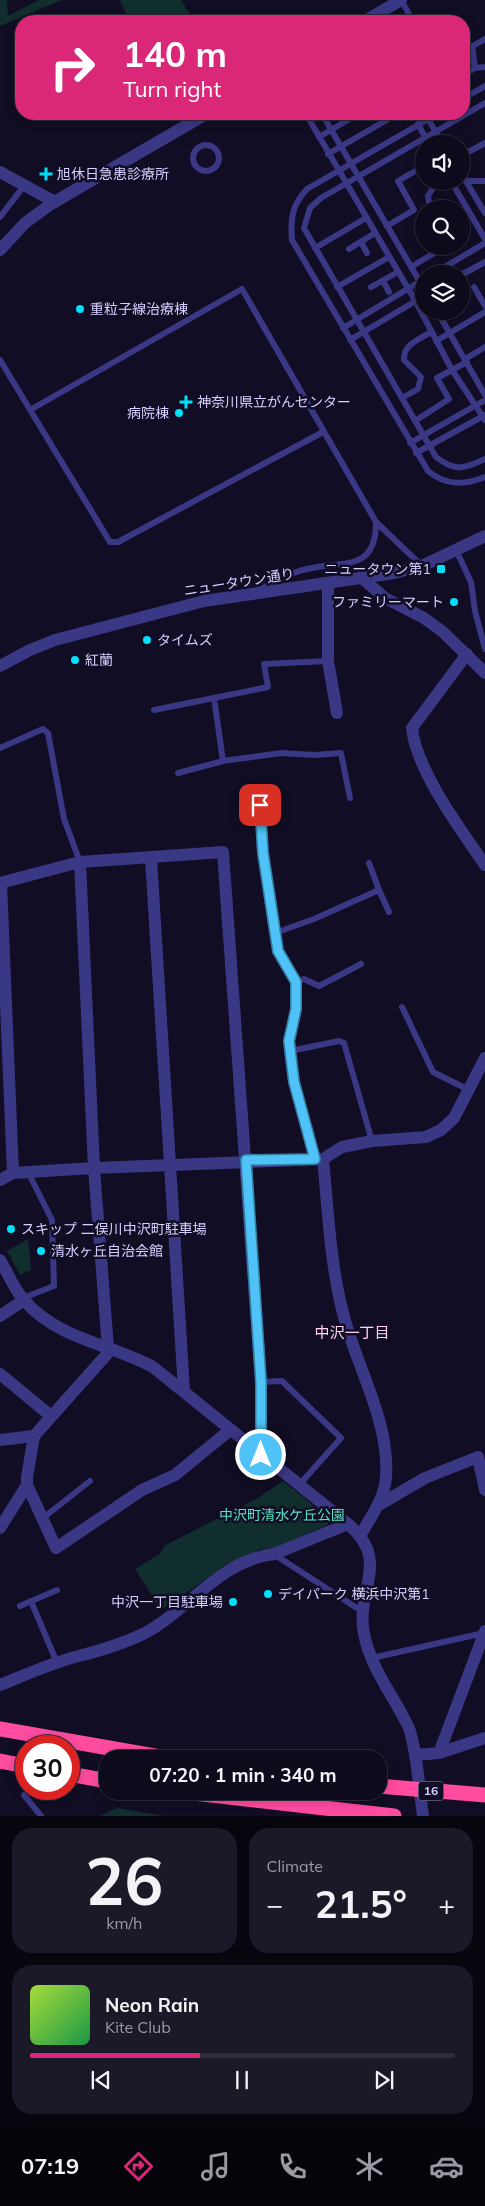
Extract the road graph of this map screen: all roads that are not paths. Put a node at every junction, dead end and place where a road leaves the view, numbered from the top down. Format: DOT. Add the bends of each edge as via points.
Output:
graph roads {
  1 [pos="401,0"];
  2 [pos="375,15"];
  3 [pos="410,15"];
  4 [pos="485,39"];
  5 [pos="472,46"];
  6 [pos="485,67"];
  7 [pos="475,68"];
  8 [pos="470,71"];
  9 [pos="485,86"];
  10 [pos="470,95"];
  11 [pos="485,103"];
  12 [pos="470,112"];
  13 [pos="196,120"];
  14 [pos="309,120"];
  15 [pos="325,120"];
  16 [pos="348,120"];
  17 [pos="387,120"];
  18 [pos="426,120"];
  19 [pos="429,120"];
  20 [pos="455,120"];
  21 [pos="418,124"];
  22 [pos="331,130"];
  23 [pos="436,131"];
  24 [pos="424,135"];
  25 [pos="432,135"];
  26 [pos="438,135"];
  27 [pos="319,137"];
  28 [pos="485,143"];
  29 [pos="341,147"];
  30 [pos="415,147"];
  31 [pos="470,151"];
  32 [pos="328,154"];
  33 [pos="350,163"];
  34 [pos="195,164"];
  35 [pos="338,170"];
  36 [pos="415,171"];
  37 [pos="0,172"];
  38 [pos="358,176"];
  39 [pos="485,180"];
  40 [pos="470,181"];
  41 [pos="345,183"];
  42 [pos="24,186"];
  43 [pos="470,188"];
  44 [pos="456,190"];
  45 [pos="55,202"];
  46 [pos="485,213"];
  47 [pos="0,216"];
  48 [pos="366,218"];
  49 [pos="387,226"];
  50 [pos="375,233"];
  51 [pos="485,238"];
  52 [pos="361,242"];
  53 [pos="485,243"];
  54 [pos="315,248"];
  55 [pos="349,249"];
  56 [pos="0,250"];
  57 [pos="367,254"];
  58 [pos="432,255"];
  59 [pos="389,257"];
  60 [pos="485,262"];
  61 [pos="448,265"];
  62 [pos="411,268"];
  63 [pos="470,270"];
  64 [pos="398,272"];
  65 [pos="415,273"];
  66 [pos="383,281"];
  67 [pos="415,284"];
  68 [pos="337,287"];
  69 [pos="371,287"];
  70 [pos="474,287"];
  71 [pos="408,288"];
  72 [pos="389,292"];
  73 [pos="415,300"];
  74 [pos="415,303"];
  75 [pos="485,306"];
  76 [pos="485,312"];
  77 [pos="356,320"];
  78 [pos="425,320"];
  79 [pos="442,320"];
  80 [pos="343,328"];
  81 [pos="363,332"];
  82 [pos="431,332"];
  83 [pos="449,333"];
  84 [pos="350,340"];
  85 [pos="436,341"];
  86 [pos="485,347"];
  87 [pos="0,360"];
  88 [pos="466,360"];
  89 [pos="452,370"];
  90 [pos="485,395"];
  91 [pos="402,398"];
  92 [pos="485,400"];
  93 [pos="476,406"];
  94 [pos="30,410"];
  95 [pos="484,417"];
  96 [pos="415,421"];
  97 [pos="323,432"];
  98 [pos="424,436"];
  99 [pos="410,443"];
  100 [pos="430,446"];
  101 [pos="416,453"];
  102 [pos="485,459"];
  103 [pos="485,477"];
  104 [pos="376,522"];
  105 [pos="485,536"];
  106 [pos="456,550"];
  107 [pos="422,566"];
  108 [pos="363,579"];
  109 [pos="328,583"];
  110 [pos="246,596"];
  111 [pos="485,649"];
  112 [pos="467,654"];
  113 [pos="328,661"];
  114 [pos="0,666"];
  115 [pos="485,672"];
  116 [pos="214,698"];
  117 [pos="154,710"];
  118 [pos="337,713"];
  119 [pos="0,748"];
  120 [pos="223,761"];
  121 [pos="178,773"];
  122 [pos="350,798"];
  123 [pos="260,805"];
  124 [pos="151,858"];
  125 [pos="80,862"];
  126 [pos="369,864"];
  127 [pos="485,865"];
  128 [pos="0,881"];
  129 [pos="379,890"];
  130 [pos="389,912"];
  131 [pos="275,933"];
  132 [pos="361,964"];
  133 [pos="296,982"];
  134 [pos="402,1007"];
  135 [pos="4,1039"];
  136 [pos="290,1051"];
  137 [pos="485,1058"];
  138 [pos="468,1089"];
  139 [pos="372,1141"];
  140 [pos="319,1159"];
  141 [pos="246,1160"];
  142 [pos="170,1165"];
  143 [pos="94,1168"];
  144 [pos="28,1172"];
  145 [pos="13,1173"];
  146 [pos="0,1180"];
  147 [pos="0,1260"];
  148 [pos="23,1299"];
  149 [pos="0,1316"];
  150 [pos="108,1348"];
  151 [pos="0,1374"];
  152 [pos="261,1382"];
  153 [pos="184,1391"];
  154 [pos="51,1416"];
  155 [pos="230,1430"];
  156 [pos="34,1436"];
  157 [pos="0,1440"];
  158 [pos="261,1455"];
  159 [pos="90,1481"];
  160 [pos="27,1485"];
  161 [pos="299,1485"];
  162 [pos="485,1490"];
  163 [pos="376,1506"];
  164 [pos="43,1518"];
  165 [pos="348,1524"];
  166 [pos="0,1528"];
  167 [pos="360,1536"];
  168 [pos="274,1554"];
  169 [pos="57,1590"];
  170 [pos="31,1601"];
  171 [pos="20,1606"];
  172 [pos="364,1613"];
  173 [pos="484,1632"];
  174 [pos="372,1658"];
  175 [pos="57,1663"];
  176 [pos="0,1685"];
  177 [pos="0,1729"];
  178 [pos="485,1738"];
  179 [pos="120,1750"];
  180 [pos="440,1753"];
  181 [pos="415,1758"];
  182 [pos="0,1761"];
  183 [pos="15,1764"];
  184 [pos="80,1776"];
  185 [pos="99,1779"];
  186 [pos="387,1787"];
  187 [pos="485,1795"];
  188 [pos="28,1800"];
  189 [pos="254,1800"];
  190 [pos="41,1816"];
  191 [pos="394,1816"];
  192 [pos="423,1816"];
  1 -- 2 [label="street"];
  1 -- 3 [label="lane"];
  4 -- 5 [label="lane"];
  5 -- 7 [label="lane"];
  6 -- 7 [label="lane"];
  7 -- 8 [label="lane"];
  9 -- 10 [label="lane"];
  11 -- 12 [label="lane"];
  13 -- 45 [label="street"];
  14 -- 27 [label="lane"];
  15 -- 22 [label="lane"];
  16 -- 22 [label="lane"];
  17 -- 29 [label="lane"];
  18 -- 21 [label="lane"];
  19 -- 23 [label="lane"];
  20 -- 23 [label="lane"];
  21 -- 24 [label="lane"];
  21 -- 33 [label="lane"];
  22 -- 27 [label="lane"];
  22 -- 29 [label="lane"];
  23 -- 25 [label="lane"];
  23 -- 26 [label="lane"];
  27 -- 32 [label="lane"];
  28 -- 31 [label="lane"];
  29 -- 32 [label="lane"];
  29 -- 33 [label="lane"];
  30 -- 38 [label="lane"];
  32 -- 35 [label="lane"];
  33 -- 35 [label="lane"];
  33 -- 38 [label="lane"];
  34 -- 34 [label="lane" via="193,159 197,149 206,145 216,149 219,159 214,168 205,171"];
  35 -- 41 [label="lane"];
  35 -- 80 [label="lane" via="306,189 294,206 291,225 292,240"];
  36 -- 49 [label="lane" via="398,181 414,210"];
  37 -- 42 [label="street"];
  38 -- 41 [label="lane"];
  38 -- 49 [label="lane"];
  39 -- 40 [label="lane"];
  41 -- 48 [label="lane"];
  41 -- 54 [label="lane" via="310,208 304,228"];
  42 -- 45 [label="street"];
  42 -- 47 [label="lane"];
  43 -- 46 [label="lane"];
  44 -- 51 [label="lane"];
  45 -- 56 [label="street" via="26,223"];
  48 -- 50 [label="lane"];
  48 -- 54 [label="lane"];
  49 -- 62 [label="lane"];
  50 -- 52 [label="lane"];
  50 -- 59 [label="lane"];
  52 -- 55 [label="lane"];
  52 -- 57 [label="lane"];
  53 -- 61 [label="lane"];
  54 -- 68 [label="lane"];
  58 -- 62 [label="lane"];
  59 -- 64 [label="lane"];
  59 -- 68 [label="lane"];
  60 -- 63 [label="lane"];
  62 -- 65 [label="lane"];
  64 -- 66 [label="lane"];
  64 -- 71 [label="lane"];
  66 -- 69 [label="lane"];
  66 -- 72 [label="lane"];
  67 -- 71 [label="lane"];
  68 -- 77 [label="lane"];
  70 -- 75 [label="lane"];
  71 -- 73 [label="lane"];
  71 -- 77 [label="lane"];
  74 -- 81 [label="lane"];
  76 -- 83 [label="lane"];
  77 -- 80 [label="lane"];
  77 -- 81 [label="lane"];
  78 -- 82 [label="lane"];
  79 -- 83 [label="lane"];
  80 -- 84 [label="lane"];
  81 -- 84 [label="lane"];
  81 -- 91 [label="lane"];
  82 -- 85 [label="lane"];
  82 -- 91 [label="lane" via="408,346 404,353 404,360 421,376 418,388"];
  83 -- 85 [label="lane"];
  83 -- 88 [label="lane"];
  84 -- 99 [label="lane"];
  85 -- 89 [label="lane"];
  86 -- 88 [label="lane"];
  87 -- 94 [label="lane"];
  88 -- 89 [label="lane"];
  88 -- 90 [label="lane"];
  89 -- 93 [label="lane"];
  89 -- 96 [label="lane" via="437,378 449,399"];
  91 -- 96 [label="lane"];
  92 -- 93 [label="lane"];
  93 -- 95 [label="lane"];
  93 -- 98 [label="lane"];
  94 -- 97 [label="lane" via="110,542 118,542"];
  94 -- 97 [label="lane" via="242,289"];
  95 -- 100 [label="lane"];
  96 -- 98 [label="lane"];
  97 -- 104 [label="lane"];
  98 -- 99 [label="lane"];
  98 -- 100 [label="lane"];
  99 -- 101 [label="lane"];
  100 -- 101 [label="lane"];
  100 -- 102 [label="lane" via="436,457 457,468 469,467"];
  101 -- 103 [label="lane" via="428,471 447,482 460,484"];
  104 -- 107 [label="lane"];
  104 -- 110 [label="lane" via="374,546 357,562 290,574"];
  105 -- 106 [label="street, ニュータウン通り"];
  106 -- 107 [label="street, ニュータウン通り"];
  106 -- 111 [label="lane" via="472,582 475,611"];
  107 -- 108 [label="street, ニュータウン通り"];
  108 -- 109 [label="street, ニュータウン通り"];
  108 -- 112 [label="street" via="385,598 424,618"];
  109 -- 110 [label="street, ニュータウン通り"];
  109 -- 113 [label="street"];
  110 -- 114 [label="street, ニュータウン通り" via="204,601 55,640"];
  112 -- 115 [label="street"];
  112 -- 127 [label="street" via="412,728 422,761 442,800"];
  113 -- 116 [label="lane" via="264,664 268,687"];
  113 -- 118 [label="street"];
  116 -- 117 [label="lane"];
  116 -- 120 [label="lane"];
  119 -- 125 [label="lane" via="43,729 48,732 64,819"];
  120 -- 121 [label="lane"];
  120 -- 122 [label="lane" via="281,753 341,753"];
  123 -- 131 [label="street" via="263,853"];
  124 -- 125 [label="street"];
  124 -- 141 [label="street" via="223,852"];
  124 -- 142 [label="street"];
  125 -- 128 [label="street"];
  125 -- 143 [label="street"];
  126 -- 129 [label="lane"];
  128 -- 135 [label="street"];
  129 -- 130 [label="lane"];
  129 -- 131 [label="lane" via="314,920"];
  131 -- 133 [label="street" via="278,951"];
  132 -- 133 [label="lane" via="319,986 304,979"];
  133 -- 136 [label="street"];
  134 -- 138 [label="lane" via="433,1072"];
  135 -- 145 [label="street"];
  136 -- 139 [label="lane" via="339,1041 344,1044"];
  136 -- 140 [label="street" via="294,1082"];
  137 -- 138 [label="street"];
  138 -- 139 [label="street" via="454,1118 441,1130 426,1137"];
  139 -- 140 [label="street" via="342,1147"];
  140 -- 141 [label="street"];
  140 -- 163 [label="street" via="342,1312 383,1440 386,1477"];
  141 -- 142 [label="street"];
  141 -- 152 [label="street"];
  142 -- 143 [label="street"];
  142 -- 153 [label="street"];
  143 -- 144 [label="street"];
  143 -- 150 [label="street"];
  144 -- 145 [label="street"];
  144 -- 148 [label="lane" via="52,1220 54,1286"];
  145 -- 146 [label="street"];
  147 -- 148 [label="street"];
  148 -- 149 [label="street"];
  148 -- 150 [label="street" via="51,1324"];
  150 -- 153 [label="street" via="153,1367"];
  150 -- 154 [label="street" via="108,1354"];
  151 -- 154 [label="street"];
  152 -- 158 [label="street"];
  152 -- 161 [label="lane" via="282,1381 341,1438"];
  153 -- 155 [label="street"];
  154 -- 156 [label="street"];
  155 -- 158 [label="street"];
  155 -- 164 [label="street" via="175,1475 142,1490 56,1548"];
  156 -- 157 [label="street"];
  156 -- 160 [label="street"];
  158 -- 161 [label="street"];
  159 -- 164 [label="lane"];
  160 -- 164 [label="street"];
  160 -- 166 [label="street"];
  161 -- 165 [label="street"];
  162 -- 163 [label="street" via="478,1457 425,1478"];
  163 -- 167 [label="street"];
  165 -- 167 [label="street"];
  165 -- 168 [label="street"];
  167 -- 172 [label="street" via="369,1551"];
  168 -- 172 [label="lane"];
  168 -- 175 [label="street" via="237,1566 145,1633 114,1647"];
  169 -- 170 [label="lane"];
  170 -- 171 [label="lane"];
  170 -- 175 [label="lane"];
  172 -- 174 [label="street" via="362,1624"];
  173 -- 174 [label="lane"];
  173 -- 180 [label="street"];
  174 -- 181 [label="street" via="380,1679 409,1728"];
  175 -- 176 [label="street"];
  177 -- 179 [label="highway"];
  178 -- 180 [label="street"];
  180 -- 181 [label="street"];
  181 -- 192 [label="street"];
  182 -- 183 [label="highway"];
  184 -- 185 [label="highway"];
  186 -- 187 [label="highway, 16"];
  188 -- 190 [label="lane"];
  189 -- 191 [label="highway"];
}
